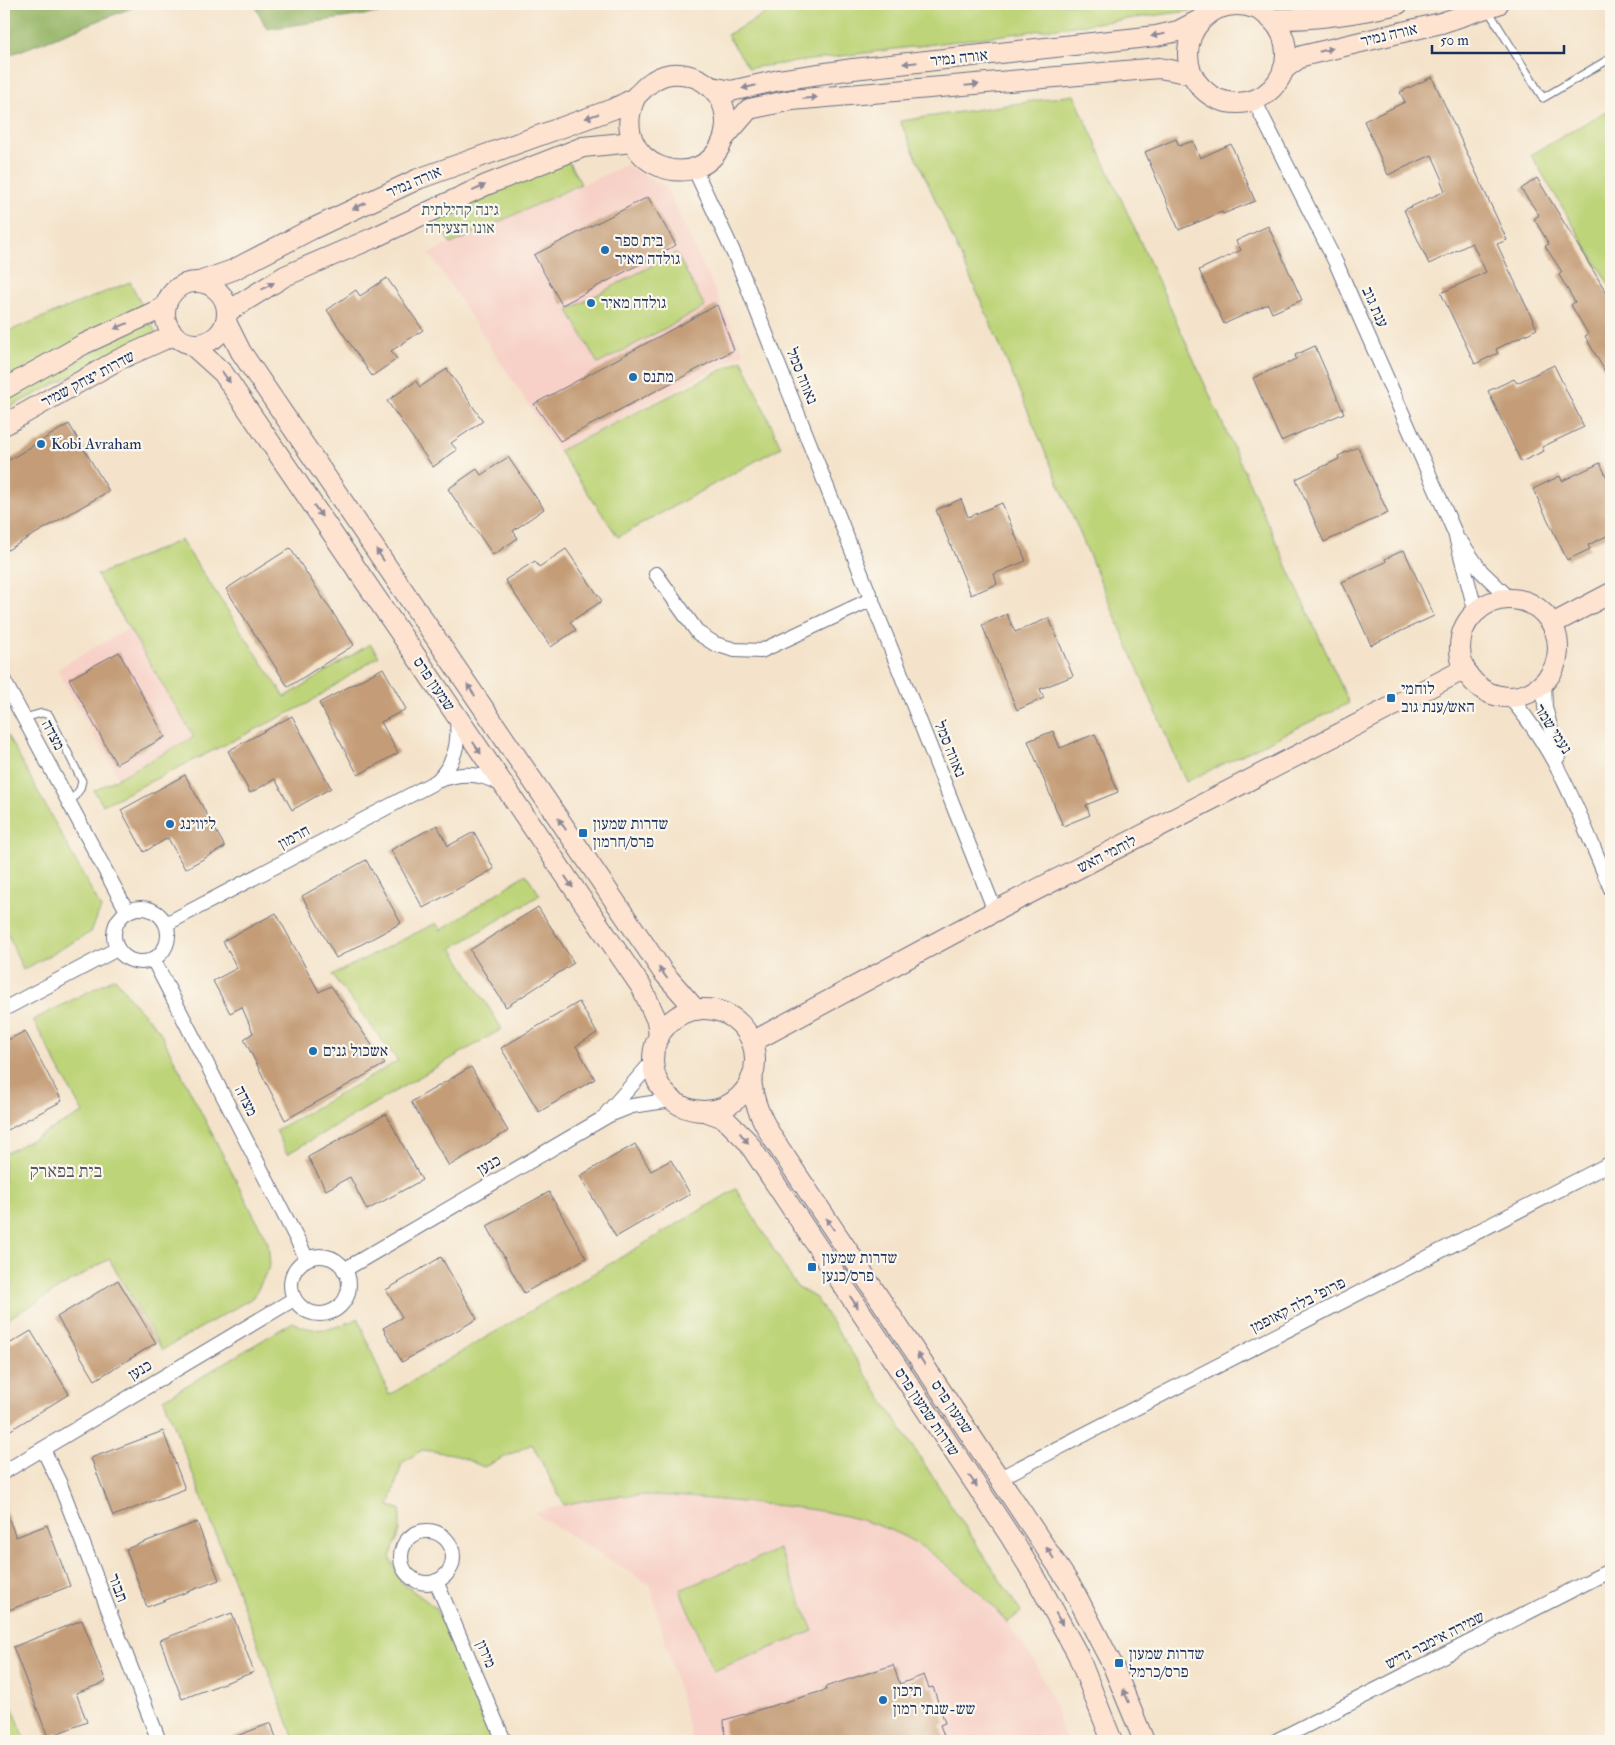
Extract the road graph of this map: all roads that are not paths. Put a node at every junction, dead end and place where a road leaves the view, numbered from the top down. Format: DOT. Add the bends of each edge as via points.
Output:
graph roads {
  1 [pos="1398,4"];
  2 [pos="1492,6"];
  3 [pos="1204,18"];
  4 [pos="1271,19"];
  5 [pos="1611,58"];
  6 [pos="1283,70"];
  7 [pos="1192,74"];
  8 [pos="712,88"];
  9 [pos="636,96"];
  10 [pos="1254,100"];
  11 [pos="724,138"];
  12 [pos="633,142"];
  13 [pos="694,168"];
  14 [pos="199,282"];
  15 [pos="165,307"];
  16 [pos="226,317"];
  17 [pos="182,339"];
  18 [pos="4,389"];
  19 [pos="4,425"];
  20 [pos="1455,533"];
  21 [pos="656,574"];
  22 [pos="1611,593"];
  23 [pos="872,599"];
  24 [pos="1510,599"];
  25 [pos="1476,613"];
  26 [pos="1552,624"];
  27 [pos="1465,669"];
  28 [pos="4,681"];
  29 [pos="1544,682"];
  30 [pos="1509,696"];
  31 [pos="24,718"];
  32 [pos="457,719"];
  33 [pos="437,781"];
  34 [pos="1565,782"];
  35 [pos="503,785"];
  36 [pos="70,804"];
  37 [pos="1611,889"];
  38 [pos="128,911"];
  39 [pos="995,912"];
  40 [pos="166,924"];
  41 [pos="117,949"];
  42 [pos="154,960"];
  43 [pos="4,1009"];
  44 [pos="696,1010"];
  45 [pos="659,1036"];
  46 [pos="752,1042"];
  47 [pos="653,1062"];
  48 [pos="751,1080"];
  49 [pos="672,1100"];
  50 [pos="705,1111"];
  51 [pos="600,1120"];
  52 [pos="1611,1163"];
  53 [pos="307,1259"];
  54 [pos="344,1270"];
  55 [pos="294,1298"];
  56 [pos="43,1449"];
  57 [pos="4,1472"];
  58 [pos="1000,1478"];
  59 [pos="1611,1570"];
  60 [pos="436,1582"];
  61 [pos="1100,1710"];
  62 [pos="159,1741"];
  63 [pos="504,1741"];
  64 [pos="1102,1741"];
  65 [pos="1112,1741"];
  66 [pos="1144,1741"];
  67 [pos="1276,1741"];
  1 -- 4 [label="street, אורה נמיר" via="1307,20"];
  2 -- 5 [label="lane" via="1490,17 1543,98"];
  6 -- 2 [label="street, אורה נמיר, one-way" via="1302,56 1441,24"];
  3 -- 4 [label="street" via="1225,6 1238,5 1262,12"];
  3 -- 7 [label="street" via="1190,39 1188,52"];
  3 -- 8 [label="street, אורה נמיר, one-way" via="1178,31 1156,36 853,69 731,91"];
  4 -- 6 [label="street" via="1284,42"];
  6 -- 10 [label="street" via="1276,83"];
  7 -- 10 [label="street" via="1199,86 1218,99 1230,102"];
  11 -- 7 [label="street, אורה נמיר, one-way" via="749,109 792,100 1159,68"];
  8 -- 9 [label="street" via="702,80 678,73 654,79"];
  8 -- 11 [label="street" via="725,110"];
  9 -- 12 [label="street" via="629,120"];
  9 -- 14 [label="street, אורה נמיר, one-way" via="613,109 418,178 233,270"];
  10 -- 20 [label="street, ענת גוב" via="1336,263"];
  11 -- 13 [label="street" via="707,161"];
  12 -- 13 [label="street" via="640,154 659,167 683,171"];
  16 -- 12 [label="street, אורה נמיר, one-way" via="285,276 486,185 583,147"];
  13 -- 23 [label="street, נאווה סמל" via="736,258"];
  14 -- 15 [label="street" via="181,286"];
  14 -- 16 [label="street" via="208,284 222,295"];
  15 -- 17 [label="street" via="168,326"];
  15 -- 18 [label="street, שדרות יצחק שמיר, one-way" via="84,344"];
  16 -- 17 [label="street" via="222,330 208,342"];
  44 -- 16 [label="street, שמעון פרס, one-way" via="662,972 242,352"];
  17 -- 19 [label="street, שדרות יצחק שמיר" via="118,360"];
  17 -- 32 [label="street, שמעון פרס, one-way" via="223,373"];
  20 -- 24 [label="street, ענת גוב" via="1481,571"];
  20 -- 25 [label="street, ענת גוב"];
  21 -- 23 [label="street" via="698,633 715,644 735,650 761,651"];
  22 -- 26 [label="street"];
  23 -- 39 [label="street, נאווה סמל"];
  24 -- 25 [label="street" via="1486,606"];
  24 -- 26 [label="street" via="1534,606"];
  25 -- 27 [label="street" via="1463,634 1461,646"];
  26 -- 29 [label="street" via="1558,651 1555,664"];
  27 -- 30 [label="street" via="1481,688"];
  27 -- 39 [label="street, לוחמי האש"];
  28 -- 31 [label="street, מצדה"];
  29 -- 30 [label="street" via="1526,694"];
  29 -- 34 [label="street, נעמי שמר" via="1545,707"];
  30 -- 34 [label="street, נעמי שמר" via="1529,718"];
  31 -- 36 [label="street, מצדה"];
  31 -- 36 [label="lane" via="42,713 49,715 82,781"];
  32 -- 33 [label="street, חרמון" via="454,758"];
  32 -- 35 [label="street, שמעון פרס, one-way"];
  33 -- 35 [label="street, חרמון" via="451,775 466,774 481,775"];
  33 -- 40 [label="street, חרמון"];
  34 -- 37 [label="street, נעמי שמר"];
  35 -- 45 [label="street, שמעון פרס, one-way" via="642,988 657,1021"];
  36 -- 38 [label="street, מצדה"];
  38 -- 40 [label="street" via="136,908 154,910"];
  38 -- 41 [label="street" via="116,924 114,941"];
  39 -- 46 [label="street, לוחמי האש"];
  40 -- 42 [label="street" via="165,948"];
  41 -- 42 [label="street" via="123,956 138,962"];
  41 -- 43 [label="street"];
  42 -- 53 [label="street, מצדה"];
  44 -- 45 [label="street" via="674,1019"];
  44 -- 46 [label="street" via="709,1009 734,1019"];
  45 -- 47 [label="street"];
  46 -- 48 [label="street" via="755,1060"];
  47 -- 49 [label="street" via="657,1082"];
  47 -- 51 [label="street, כנען"];
  48 -- 50 [label="street" via="737,1099 719,1109"];
  58 -- 48 [label="street, שמעון פרס, one-way" via="772,1137 758,1112"];
  49 -- 50 [label="street" via="690,1110"];
  49 -- 51 [label="street, כנען" via="632,1106"];
  50 -- 61 [label="street, שדרות שמעון פרס, one-way" via="724,1118 747,1141 1010,1536 1060,1620"];
  51 -- 54 [label="street, כנען"];
  52 -- 58 [label="street, פרופ' בלה קאופמן"];
  53 -- 54 [label="street" via="324,1257"];
  53 -- 55 [label="street" via="292,1276"];
  54 -- 55 [label="street" via="348,1279 346,1297 334,1311 325,1314 307,1312"];
  55 -- 56 [label="street, כנען"];
  56 -- 57 [label="street, כנען"];
  56 -- 62 [label="street, תבור" via="60,1484"];
  66 -- 58 [label="street, שמעון פרס, one-way" via="1113,1666 1073,1589"];
  59 -- 67 [label="street, שמירה אימבר גדיש"];
  60 -- 63 [label="street, מירון"];
  61 -- 64 [label="street"];
  61 -- 65 [label="street, שדרות שמעון פרס"];
}
